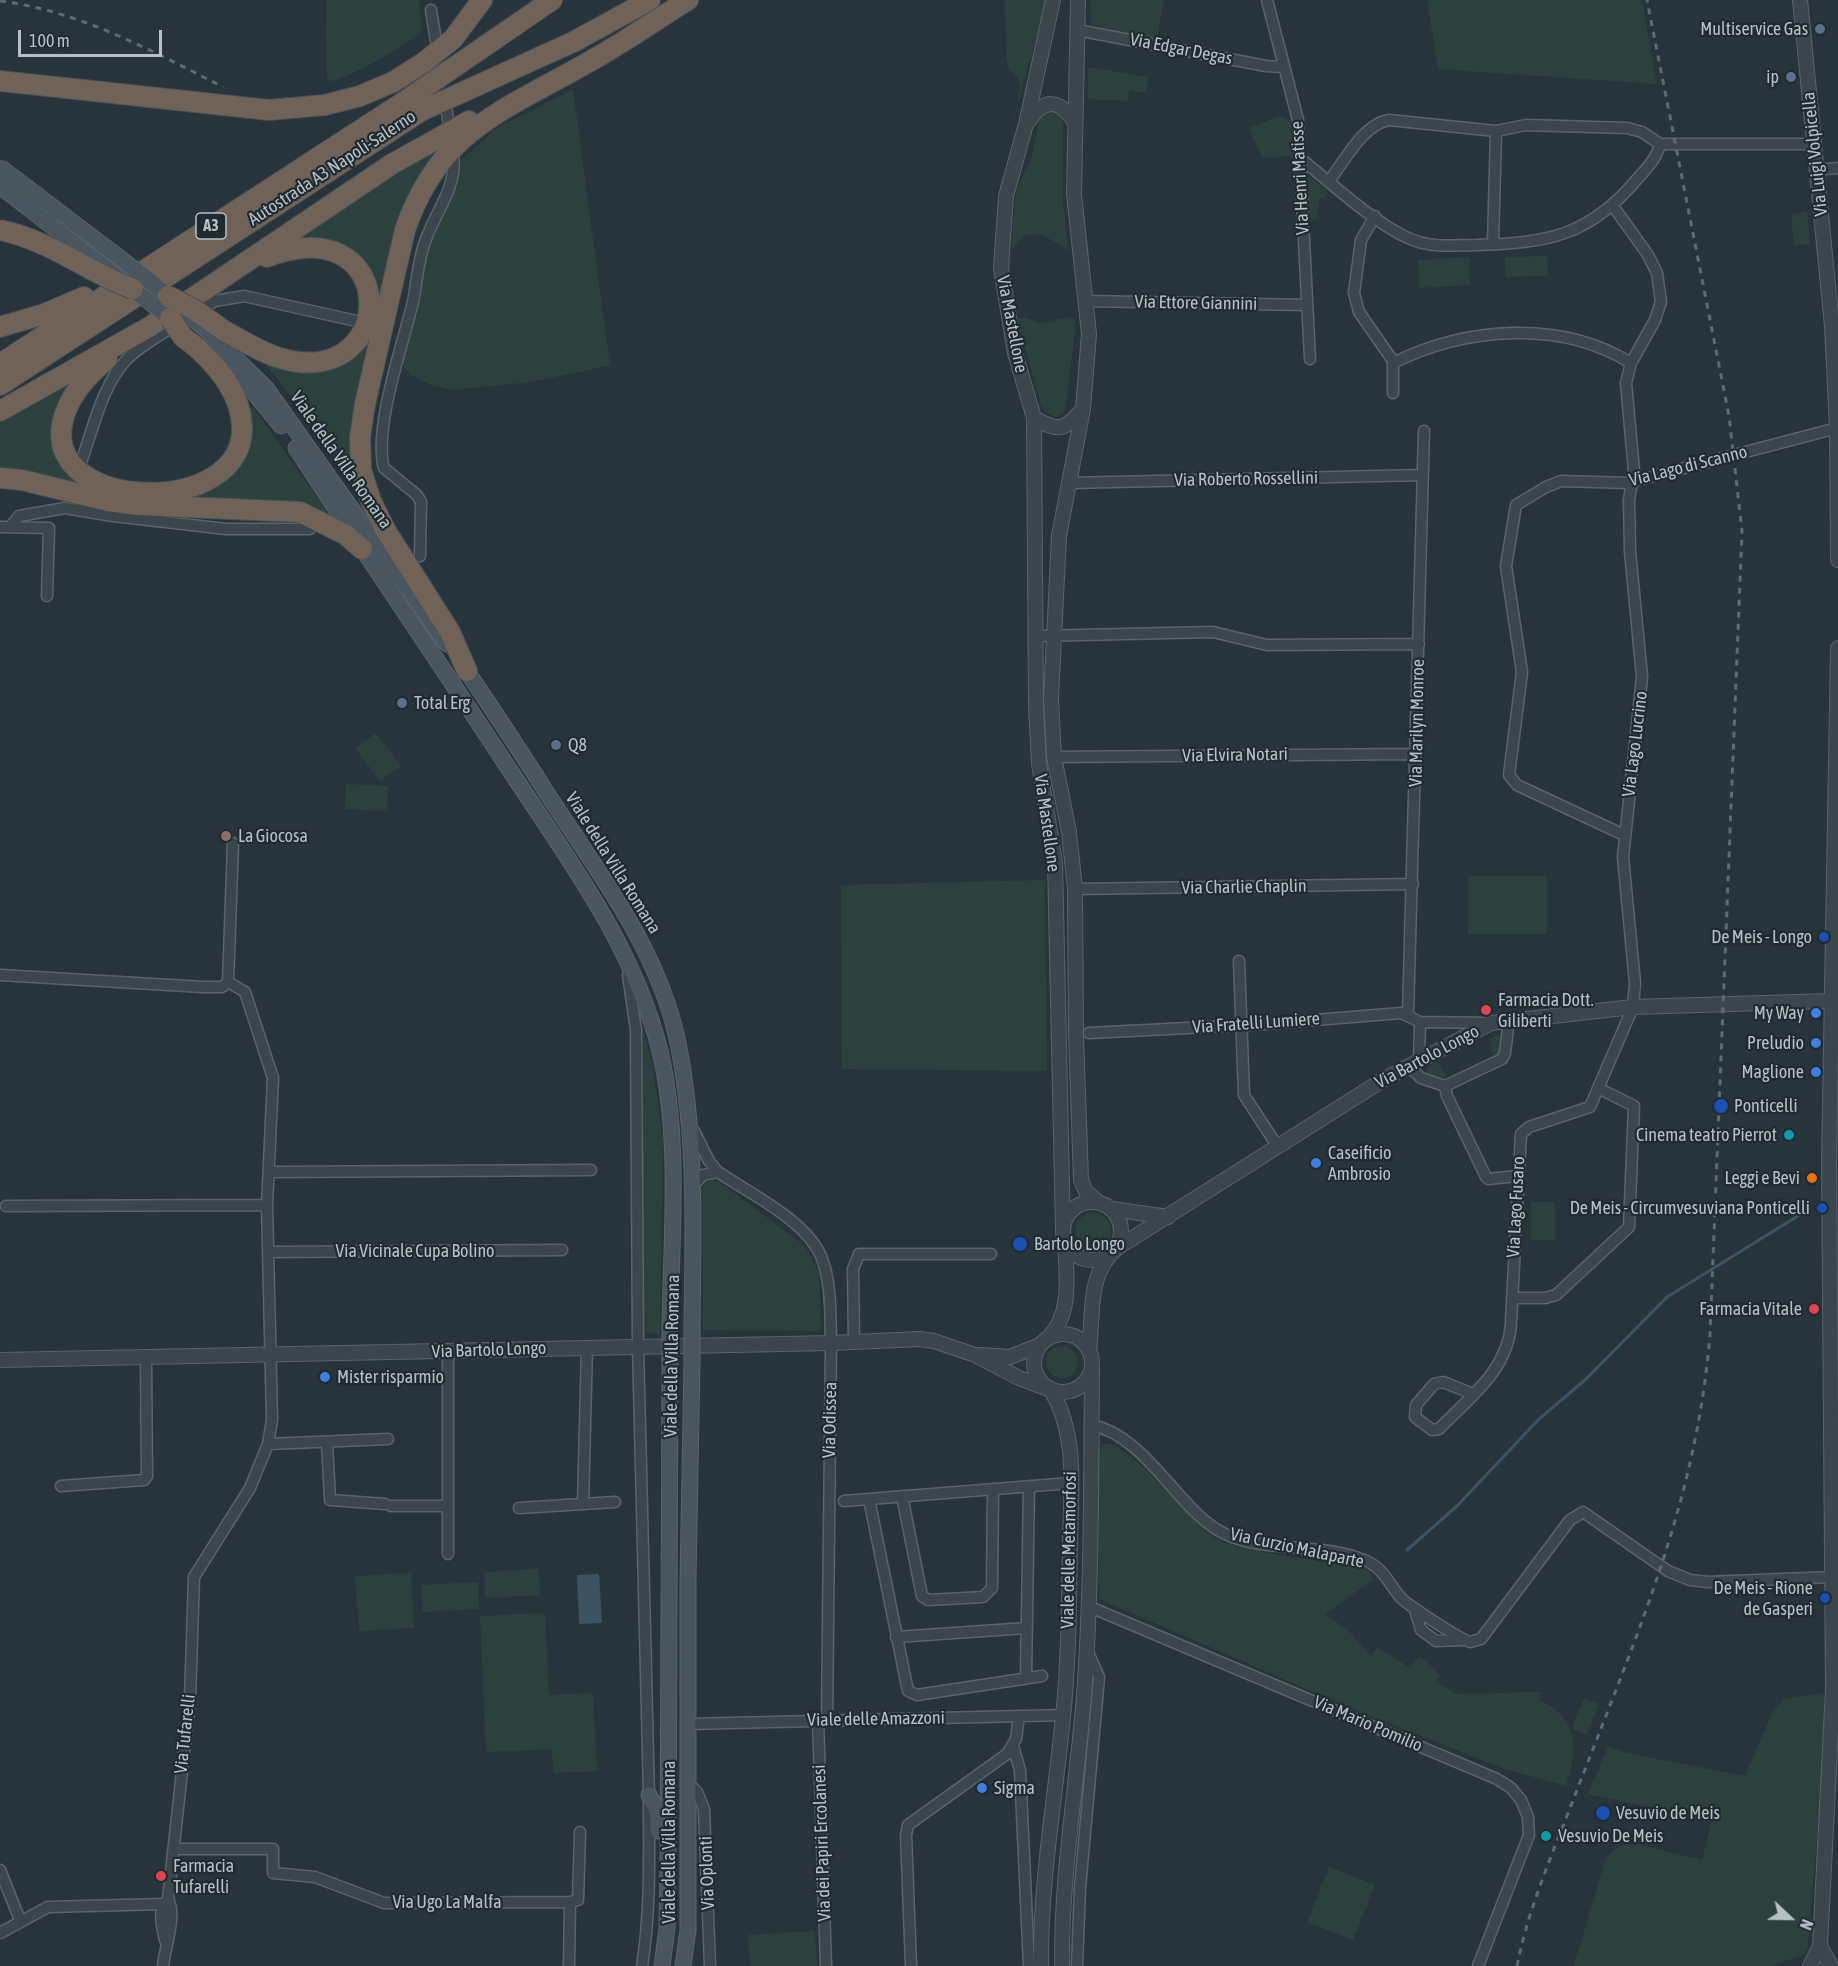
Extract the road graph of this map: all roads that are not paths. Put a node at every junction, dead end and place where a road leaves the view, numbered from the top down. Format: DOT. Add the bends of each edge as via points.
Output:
graph roads {
  1 [pos="482,0"];
  2 [pos="552,0"];
  3 [pos="650,0"];
  4 [pos="688,0"];
  5 [pos="1053,0"];
  6 [pos="1078,0"];
  7 [pos="1267,0"];
  8 [pos="1800,0"];
  9 [pos="431,10"];
  10 [pos="1077,30"];
  11 [pos="440,45"];
  12 [pos="1284,67"];
  13 [pos="0,81"];
  14 [pos="543,87"];
  15 [pos="447,112"];
  16 [pos="1075,123"];
  17 [pos="1026,124"];
  18 [pos="449,125"];
  19 [pos="1496,131"];
  20 [pos="1660,144"];
  21 [pos="1813,144"];
  22 [pos="453,153"];
  23 [pos="1299,157"];
  24 [pos="0,167"];
  25 [pos="1838,168"];
  26 [pos="1816,170"];
  27 [pos="1329,182"];
  28 [pos="0,186"];
  29 [pos="258,195"];
  30 [pos="1613,206"];
  31 [pos="1375,216"];
  32 [pos="0,230"];
  33 [pos="1494,244"];
  34 [pos="234,270"];
  35 [pos="132,283"];
  36 [pos="168,296"];
  37 [pos="1085,301"];
  38 [pos="1307,305"];
  39 [pos="170,318"];
  40 [pos="362,322"];
  41 [pos="151,326"];
  42 [pos="0,327"];
  43 [pos="389,329"];
  44 [pos="406,333"];
  45 [pos="208,338"];
  46 [pos="1310,359"];
  47 [pos="1393,363"];
  48 [pos="1631,363"];
  49 [pos="0,364"];
  50 [pos="0,386"];
  51 [pos="1393,393"];
  52 [pos="1083,409"];
  53 [pos="0,411"];
  54 [pos="1034,418"];
  55 [pos="1837,428"];
  56 [pos="1424,431"];
  57 [pos="80,465"];
  58 [pos="1423,475"];
  59 [pos="0,478"];
  60 [pos="1634,482"];
  61 [pos="1068,483"];
  62 [pos="5,527"];
  63 [pos="310,529"];
  64 [pos="362,549"];
  65 [pos="420,556"];
  66 [pos="1838,560"];
  67 [pos="46,596"];
  68 [pos="1053,635"];
  69 [pos="1036,636"];
  70 [pos="1419,644"];
  71 [pos="1838,648"];
  72 [pos="466,671"];
  73 [pos="1416,754"];
  74 [pos="1054,757"];
  75 [pos="1624,835"];
  76 [pos="233,843"];
  77 [pos="1413,884"];
  78 [pos="1075,889"];
  79 [pos="623,949"];
  80 [pos="1239,961"];
  81 [pos="0,975"];
  82 [pos="1835,975"];
  83 [pos="228,982"];
  84 [pos="1830,1000"];
  85 [pos="1633,1007"];
  86 [pos="1408,1014"];
  87 [pos="1509,1020"];
  88 [pos="1420,1022"];
  89 [pos="1491,1023"];
  90 [pos="1240,1025"];
  91 [pos="1089,1033"];
  92 [pos="1413,1063"];
  93 [pos="1445,1086"];
  94 [pos="1598,1088"];
  95 [pos="688,1116"];
  96 [pos="1278,1147"];
  97 [pos="1833,1162"];
  98 [pos="580,1165"];
  99 [pos="270,1169"];
  100 [pos="591,1170"];
  101 [pos="718,1172"];
  102 [pos="1517,1176"];
  103 [pos="694,1185"];
  104 [pos="1098,1202"];
  105 [pos="267,1205"];
  106 [pos="6,1206"];
  107 [pos="1112,1209"];
  108 [pos="1168,1217"];
  109 [pos="1064,1235"];
  110 [pos="562,1250"];
  111 [pos="268,1252"];
  112 [pos="1112,1253"];
  113 [pos="991,1254"];
  114 [pos="1512,1298"];
  115 [pos="1044,1341"];
  116 [pos="854,1342"];
  117 [pos="831,1343"];
  118 [pos="638,1346"];
  119 [pos="587,1347"];
  120 [pos="1089,1350"];
  121 [pos="448,1351"];
  122 [pos="272,1354"];
  123 [pos="975,1355"];
  124 [pos="146,1358"];
  125 [pos="0,1360"];
  126 [pos="1092,1368"];
  127 [pos="1051,1390"];
  128 [pos="1473,1394"];
  129 [pos="1091,1425"];
  130 [pos="387,1439"];
  131 [pos="327,1442"];
  132 [pos="268,1444"];
  133 [pos="1071,1483"];
  134 [pos="61,1486"];
  135 [pos="1029,1486"];
  136 [pos="993,1489"];
  137 [pos="902,1496"];
  138 [pos="869,1499"];
  139 [pos="844,1501"];
  140 [pos="615,1502"];
  141 [pos="583,1504"];
  142 [pos="448,1506"];
  143 [pos="519,1508"];
  144 [pos="448,1554"];
  145 [pos="1833,1577"];
  146 [pos="1069,1603"];
  147 [pos="1090,1607"];
  148 [pos="1415,1610"];
  149 [pos="1027,1628"];
  150 [pos="896,1637"];
  151 [pos="1463,1640"];
  152 [pos="1087,1650"];
  153 [pos="1042,1676"];
  154 [pos="1026,1678"];
  155 [pos="1836,1689"];
  156 [pos="1082,1713"];
  157 [pos="1063,1715"];
  158 [pos="1019,1716"];
  159 [pos="822,1720"];
  160 [pos="689,1724"];
  161 [pos="1013,1746"];
  162 [pos="689,1784"];
  163 [pos="649,1795"];
  164 [pos="580,1832"];
  165 [pos="174,1849"];
  166 [pos="668,1867"];
  167 [pos="0,1870"];
  168 [pos="166,1901"];
  169 [pos="570,1902"];
  170 [pos="20,1920"];
  171 [pos="1496,1921"];
  172 [pos="0,1933"];
  173 [pos="1820,1946"];
  174 [pos="686,1963"];
  175 [pos="163,1966"];
  176 [pos="569,1966"];
  177 [pos="642,1966"];
  178 [pos="662,1966"];
  179 [pos="710,1966"];
  180 [pos="826,1966"];
  181 [pos="911,1966"];
  182 [pos="1029,1966"];
  183 [pos="1041,1966"];
  184 [pos="1062,1966"];
  185 [pos="1077,1966"];
  186 [pos="1478,1966"];
  187 [pos="1486,1966"];
  188 [pos="1810,1966"];
  189 [pos="1831,1966"];
  1 -- 11 [label="highway, A3" via="461,30"];
  2 -- 29 [label="highway, Autostrada A3 Napoli-Salerno / A3"];
  3 -- 50 [label="highway, Autostrada A3 Napoli-Salerno / A3" via="573,42 421,111"];
  4 -- 14 [label="highway"];
  5 -- 17 [label="street, Via Mastellone"];
  6 -- 10 [label="street, Via Mastellone"];
  7 -- 12 [label="street, Via Henri Matisse"];
  8 -- 21 [label="street, Via Luigi Volpicella"];
  9 -- 11 [label="street"];
  10 -- 12 [label="street, Via Edgar Degas"];
  10 -- 16 [label="street, Via Mastellone"];
  11 -- 13 [label="highway, A3" via="423,63 360,96 325,105 269,110"];
  11 -- 29 [label="highway, A3" via="379,102"];
  12 -- 23 [label="street, Via Henri Matisse" via="1298,120"];
  14 -- 34 [label="highway" via="392,164"];
  14 -- 72 [label="highway" via="460,138 442,158 415,202 405,230 360,436 361,470 371,501 450,632"];
  15 -- 18 [label="street"];
  16 -- 17 [label="street" via="1064,109 1049,104 1034,112"];
  16 -- 37 [label="street, Via Mastellone" via="1074,194"];
  17 -- 54 [label="street, Via Mastellone" via="1006,196 1001,268 1015,353"];
  19 -- 20 [label="street" via="1526,125 1627,128"];
  19 -- 27 [label="street" via="1384,121 1369,130"];
  19 -- 33 [label="street"];
  20 -- 21 [label="street"];
  20 -- 30 [label="street" via="1654,159"];
  21 -- 26 [label="street, Via Luigi Volpicella"];
  22 -- 44 [label="street" via="454,176 422,249"];
  23 -- 27 [label="street"];
  23 -- 38 [label="street, Via Henri Matisse"];
  24 -- 36 [label="main road, bridge"];
  25 -- 26 [label="street"];
  26 -- 55 [label="street, Via Luigi Volpicella" via="1832,326"];
  27 -- 31 [label="street"];
  28 -- 35 [label="main road, bridge"];
  29 -- 35 [label="highway, Autostrada A3 Napoli-Salerno / A3"];
  30 -- 33 [label="street" via="1563,235"];
  30 -- 48 [label="street, Via Lago Lucrino" via="1648,255 1661,292 1659,312"];
  31 -- 33 [label="street" via="1400,234 1422,243"];
  31 -- 47 [label="street" via="1361,240 1354,293 1359,312"];
  32 -- 35 [label="highway, bridge" via="35,240 107,279"];
  34 -- 41 [label="highway"];
  34 -- 45 [label="highway" via="288,249 324,248 342,253 357,266 367,284 367,324 356,344 322,361 279,358"];
  35 -- 39 [label="main road, bridge"];
  35 -- 42 [label="highway"];
  35 -- 49 [label="highway, Autostrada A3 Napoli-Salerno / A3"];
  36 -- 45 [label="highway, bridge" via="195,310"];
  37 -- 38 [label="street, Via Ettore Giannini"];
  37 -- 52 [label="street, Via Mastellone" via="1089,334"];
  38 -- 46 [label="street, Via Henri Matisse"];
  39 -- 45 [label="highway, bridge" via="183,338"];
  40 -- 57 [label="street" via="244,296 208,304 136,351 120,368 111,380"];
  41 -- 45 [label="highway" via="85,379 64,414 60,435 64,452 87,479 124,490 146,493 198,485 231,464 242,437 242,420"];
  41 -- 53 [label="highway"];
  43 -- 44 [label="street"];
  44 -- 65 [label="street" via="393,380 382,460 384,468 421,502"];
  45 -- 64 [label="main road, Viale della Villa Romana" via="285,430"];
  45 -- 72 [label="main road, Viale della Villa Romana" via="266,388"];
  47 -- 48 [label="street" via="1472,337 1522,332 1558,336 1600,348"];
  47 -- 51 [label="street"];
  48 -- 60 [label="street, Via Lago Lucrino" via="1626,391"];
  52 -- 54 [label="street" via="1070,425 1059,428"];
  52 -- 61 [label="street, Via Mastellone"];
  54 -- 69 [label="street, Via Mastellone"];
  55 -- 60 [label="street, Via Lago di Scanno"];
  55 -- 66 [label="street, Via Luigi Volpicella"];
  56 -- 58 [label="street, Via Marilyn Monroe"];
  58 -- 61 [label="street, Via Roberto Rossellini"];
  58 -- 70 [label="street, Via Marilyn Monroe"];
  59 -- 64 [label="highway" via="138,505 300,512 346,535"];
  60 -- 75 [label="street, Via Lago Lucrino" via="1629,500 1630,551 1642,689"];
  60 -- 75 [label="street, Via Lago di Scanno" via="1561,481 1523,499 1514,509 1506,566 1522,672 1511,780"];
  61 -- 68 [label="street, Via Mastellone" via="1059,536"];
  62 -- 63 [label="street" via="19,516 66,504 113,516 225,529"];
  62 -- 67 [label="street" via="49,528"];
  64 -- 79 [label="main road, Viale della Villa Romana" via="565,853"];
  68 -- 69 [label="street"];
  68 -- 70 [label="street" via="1213,632 1267,645"];
  68 -- 74 [label="street, Via Mastellone"];
  69 -- 109 [label="street, Via Mastellone" via="1039,764 1055,862 1059,941 1058,1080"];
  70 -- 73 [label="street, Via Marilyn Monroe"];
  71 -- 82 [label="street"];
  72 -- 95 [label="main road, Viale della Villa Romana" via="630,920 656,973 678,1042"];
  73 -- 74 [label="street, Via Elvira Notari"];
  73 -- 77 [label="street, Via Marilyn Monroe"];
  74 -- 78 [label="street, Via Mastellone" via="1069,832"];
  75 -- 85 [label="street, Via Lago Lucrino" via="1622,872 1635,983"];
  76 -- 83 [label="street"];
  77 -- 78 [label="street, Via Charlie Chaplin"];
  77 -- 86 [label="street, Via Marilyn Monroe"];
  78 -- 104 [label="street, Via Mastellone" via="1081,1180 1086,1192"];
  79 -- 118 [label="street, Viale della Villa Romana" via="636,1030"];
  79 -- 166 [label="main road, Viale della Villa Romana, bridge" via="651,1019 670,1106"];
  80 -- 90 [label="street"];
  81 -- 83 [label="street" via="203,987 222,987"];
  82 -- 84 [label="street"];
  83 -- 99 [label="street" via="245,992 273,1078"];
  84 -- 85 [label="street, Via Bartolo Longo"];
  84 -- 97 [label="street"];
  85 -- 87 [label="street, Via Bartolo Longo"];
  85 -- 94 [label="street, Via Lago Fusaro"];
  86 -- 88 [label="street"];
  86 -- 90 [label="street, Via Fratelli Lumiere"];
  87 -- 89 [label="street, Via Bartolo Longo"];
  87 -- 93 [label="street" via="1502,1059"];
  88 -- 89 [label="street"];
  88 -- 92 [label="street"];
  89 -- 92 [label="street, Via Bartolo Longo"];
  90 -- 91 [label="street, Via Fratelli Lumiere"];
  90 -- 96 [label="street" via="1244,1095"];
  92 -- 93 [label="street" via="1421,1078"];
  92 -- 96 [label="street, Via Bartolo Longo"];
  93 -- 102 [label="street" via="1486,1177"];
  94 -- 102 [label="street, Via Lago Fusaro" via="1586,1110 1524,1130 1519,1140"];
  94 -- 114 [label="street" via="1634,1106 1629,1227 1553,1296"];
  95 -- 101 [label="street, Via Odissea" via="699,1145"];
  95 -- 103 [label="main road, Viale della Villa Romana"];
  96 -- 108 [label="street, Via Bartolo Longo"];
  97 -- 145 [label="street"];
  98 -- 99 [label="street"];
  99 -- 100 [label="street"];
  99 -- 105 [label="street"];
  101 -- 103 [label="street" via="703,1175"];
  101 -- 117 [label="street, Via Odissea" via="803,1229 812,1240 828,1286"];
  102 -- 114 [label="street, Via Lago Fusaro"];
  103 -- 160 [label="main road, Viale della Villa Romana, bridge"];
  104 -- 107 [label="street"];
  104 -- 109 [label="street" via="1079,1205 1066,1219"];
  105 -- 106 [label="street"];
  105 -- 111 [label="street"];
  107 -- 108 [label="street"];
  107 -- 112 [label="street" via="1121,1231"];
  108 -- 112 [label="street, Via Bartolo Longo"];
  109 -- 112 [label="street" via="1075,1254 1089,1260"];
  109 -- 115 [label="street" via="1063,1316"];
  110 -- 111 [label="street, Via Vicinale Cupa Bolino"];
  111 -- 122 [label="street"];
  112 -- 120 [label="street, Via Bartolo Longo" via="1094,1284"];
  113 -- 116 [label="street" via="859,1254 853,1269"];
  114 -- 128 [label="street, Via Lago Fusaro" via="1508,1345 1498,1366"];
  115 -- 120 [label="street" via="1062,1334 1073,1335"];
  115 -- 123 [label="street, Via Bartolo Longo" via="1010,1357"];
  115 -- 127 [label="street" via="1034,1358 1036,1373"];
  116 -- 117 [label="street, Via Bartolo Longo"];
  116 -- 123 [label="street, Via Bartolo Longo" via="919,1339"];
  117 -- 118 [label="street, Via Bartolo Longo"];
  117 -- 159 [label="street, Via Odissea"];
  118 -- 119 [label="street, Via Bartolo Longo"];
  118 -- 163 [label="street, Viale della Villa Romana"];
  119 -- 121 [label="street, Via Bartolo Longo"];
  119 -- 141 [label="street"];
  120 -- 126 [label="street"];
  121 -- 122 [label="street, Via Bartolo Longo"];
  121 -- 142 [label="street"];
  122 -- 124 [label="street, Via Bartolo Longo"];
  122 -- 132 [label="street" via="273,1403"];
  123 -- 127 [label="street, Via Bartolo Longo"];
  124 -- 125 [label="street, Via Bartolo Longo"];
  124 -- 134 [label="street" via="147,1476 144,1480"];
  126 -- 127 [label="street" via="1079,1387 1062,1392"];
  126 -- 129 [label="street, Viale delle Metamorfosi"];
  127 -- 133 [label="street, Viale delle Metamorfosi" via="1068,1429"];
  128 -- 128 [label="street, Via Lago Fusaro" via="1436,1430 1415,1417 1416,1406 1434,1384 1443,1382"];
  129 -- 147 [label="street, Viale delle Metamorfosi"];
  129 -- 148 [label="street, Via Curzio Malaparte" via="1114,1433 1136,1451 1218,1530 1239,1539 1363,1559 1384,1573"];
  130 -- 131 [label="street"];
  131 -- 132 [label="street"];
  131 -- 142 [label="street" via="330,1500"];
  132 -- 165 [label="street, Via Tufarelli" via="250,1488 197,1570 192,1591 190,1699"];
  133 -- 135 [label="street"];
  133 -- 146 [label="street, Viale delle Metamorfosi"];
  135 -- 136 [label="street"];
  135 -- 149 [label="street"];
  136 -- 137 [label="street"];
  136 -- 137 [label="street" via="992,1588 983,1597 928,1600 922,1596"];
  137 -- 138 [label="street"];
  138 -- 139 [label="street"];
  138 -- 150 [label="street"];
  140 -- 141 [label="street"];
  141 -- 143 [label="street"];
  142 -- 144 [label="street"];
  145 -- 151 [label="street" via="1690,1580 1658,1566 1583,1512 1570,1520 1480,1639 1473,1643"];
  145 -- 155 [label="street"];
  146 -- 147 [label="street"];
  146 -- 157 [label="street, Viale delle Metamorfosi"];
  147 -- 152 [label="street, Viale delle Metamorfosi"];
  147 -- 171 [label="street, Via Mario Pomilio" via="1511,1788 1525,1808 1529,1835"];
  148 -- 151 [label="street" via="1432,1617"];
  148 -- 151 [label="street" via="1421,1630 1436,1641"];
  149 -- 150 [label="street"];
  149 -- 154 [label="street"];
  150 -- 154 [label="street" via="906,1688 912,1694"];
  152 -- 156 [label="street, Viale delle Metamorfosi"];
  152 -- 185 [label="street, Viale delle Metamorfosi" via="1099,1677"];
  153 -- 154 [label="street"];
  155 -- 173 [label="street"];
  156 -- 157 [label="street"];
  156 -- 184 [label="street, Viale delle Metamorfosi" via="1064,1887"];
  157 -- 158 [label="street, Viale delle Amazzoni"];
  157 -- 183 [label="street, Viale delle Metamorfosi"];
  158 -- 159 [label="street, Viale delle Amazzoni"];
  158 -- 161 [label="street"];
  159 -- 160 [label="street, Viale delle Amazzoni"];
  159 -- 180 [label="street, Via dei Papiri Ercolanesi"];
  160 -- 162 [label="main road, Viale della Villa Romana"];
  161 -- 181 [label="street" via="999,1761 908,1825"];
  161 -- 182 [label="street" via="1020,1770"];
  162 -- 174 [label="main road, Viale della Villa Romana"];
  162 -- 179 [label="street, Via Oplonti" via="704,1809"];
  163 -- 166 [label="main road" via="658,1812 658,1849"];
  163 -- 177 [label="street, Viale della Villa Romana" via="648,1895"];
  164 -- 169 [label="street" via="578,1900"];
  165 -- 168 [label="street, Via Tufarelli"];
  165 -- 169 [label="street, Via Ugo La Malfa" via="273,1849 273,1874 315,1876 384,1903"];
  166 -- 178 [label="main road, Viale della Villa Romana"];
  167 -- 170 [label="street"];
  168 -- 170 [label="street" via="48,1907"];
  168 -- 175 [label="street, Via Tufarelli" via="161,1918 165,1940"];
  169 -- 176 [label="street"];
  170 -- 172 [label="street"];
  171 -- 186 [label="street, Via Mario Pomilio"];
  171 -- 187 [label="street, Via Mario Pomilio"];
  173 -- 188 [label="street"];
  173 -- 189 [label="street"];
  188 -- 189 [label="street"];
}
